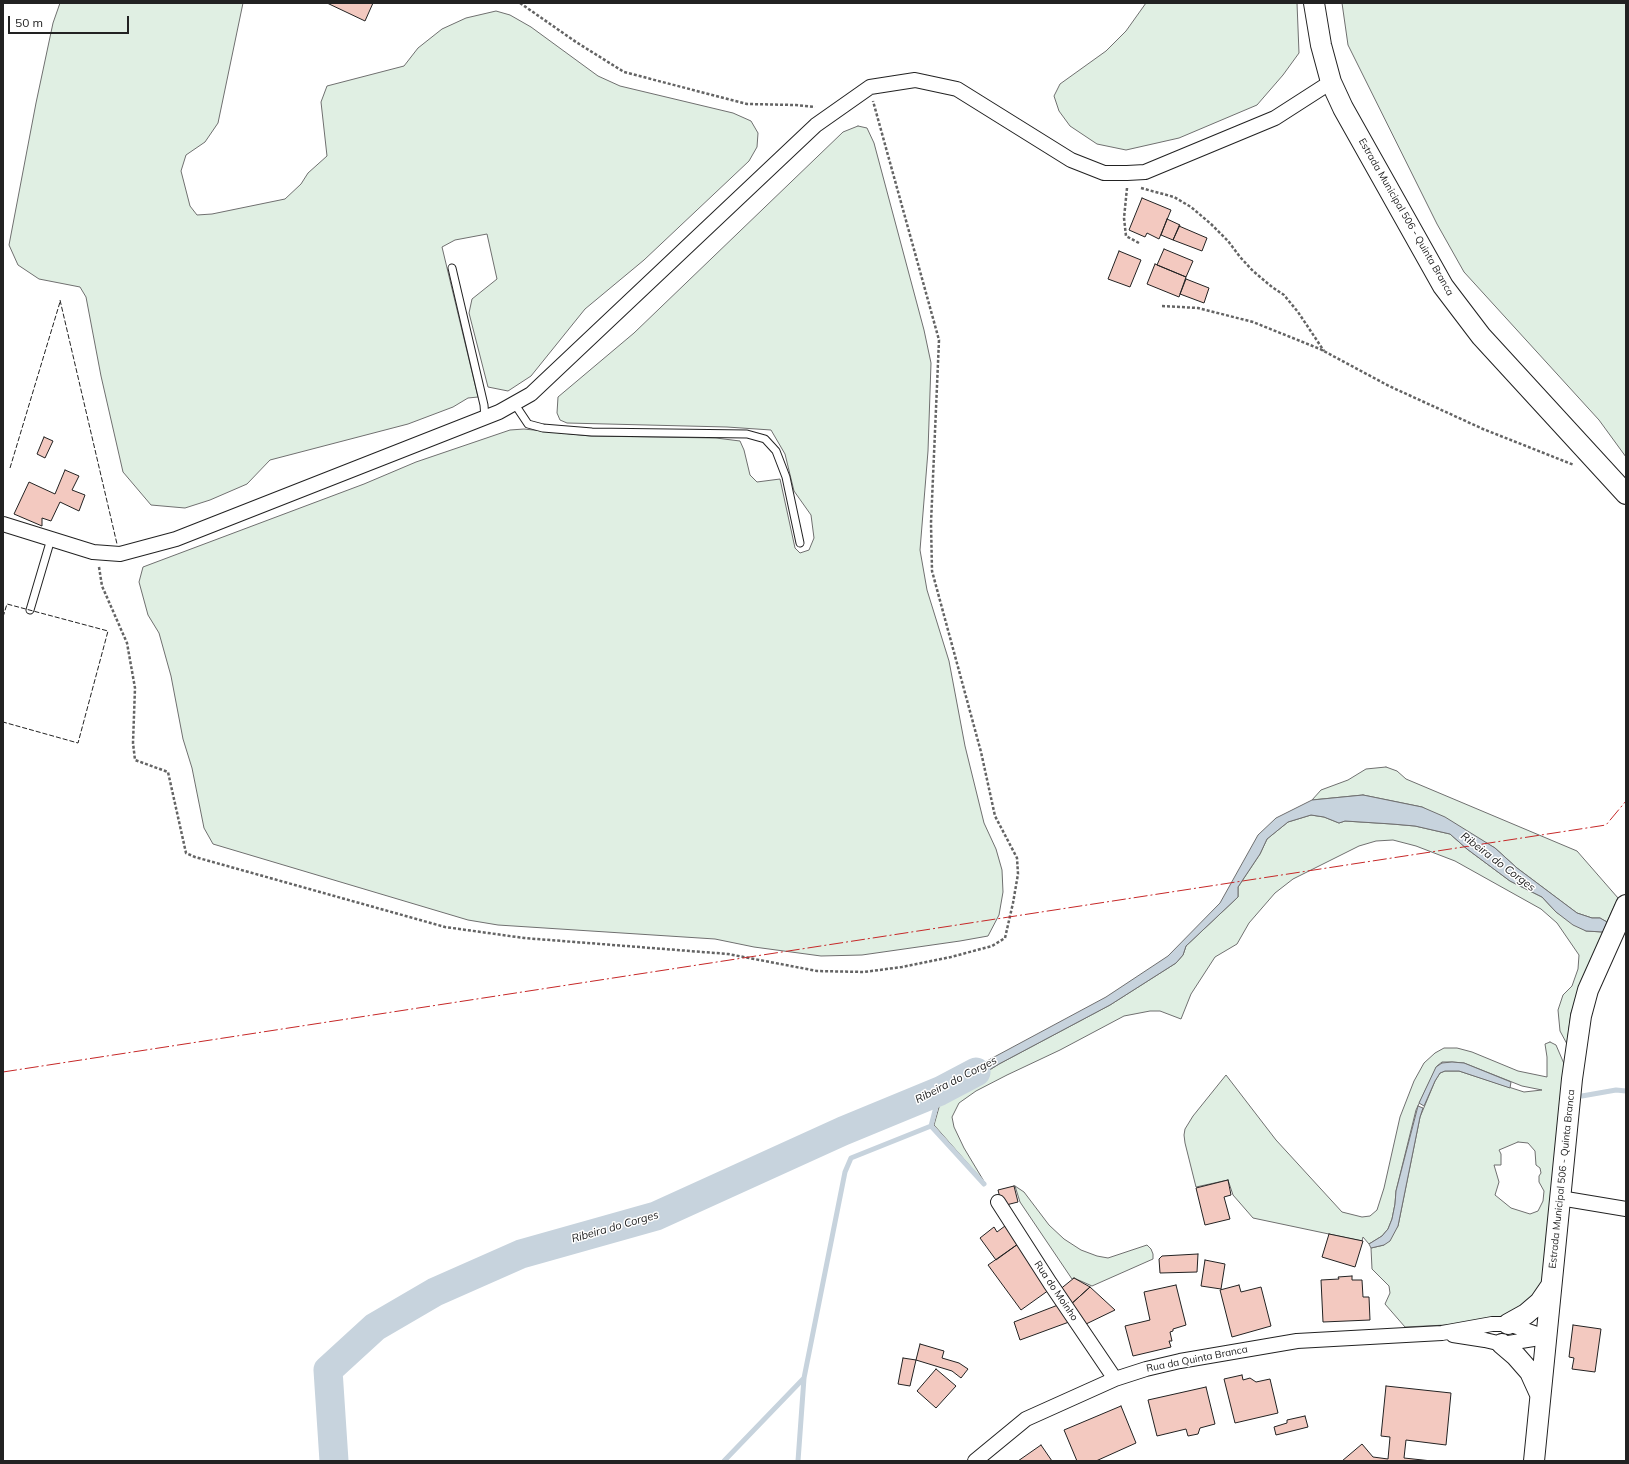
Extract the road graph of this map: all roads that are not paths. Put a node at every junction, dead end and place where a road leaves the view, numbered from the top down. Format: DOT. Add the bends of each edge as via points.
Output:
graph roads {
  1 [pos="1314,3"];
  2 [pos="1331,82"];
  3 [pos="452,268"];
  4 [pos="514,403"];
  5 [pos="485,418"];
  6 [pos="1626,494"];
  7 [pos="3,524"];
  8 [pos="51,539"];
  9 [pos="800,543"];
  10 [pos="30,610"];
  11 [pos="1626,905"];
  12 [pos="1560,1198"];
  13 [pos="998,1202"];
  14 [pos="1626,1209"];
  15 [pos="1551,1286"];
  16 [pos="1508,1324"];
  17 [pos="1442,1333"];
  18 [pos="1546,1337"];
  19 [pos="1502,1344"];
  20 [pos="1115,1379"];
  21 [pos="1540,1394"];
  22 [pos="975,1461"];
  23 [pos="1534,1461"];
  1 -- 2 [label="main road, Estrada Municipal 506 - Quinta Branca"];
  2 -- 4 [label="street" via="1275,118 1145,172 1127,173 1104,173 1071,160 957,89 915,80 870,87 816,125 531,394"];
  2 -- 6 [label="main road, Estrada Municipal 506 - Quinta Branca" via="1443,286 1481,336"];
  3 -- 5 [label="lane"];
  4 -- 5 [label="street"];
  4 -- 9 [label="lane" via="528,424 543,428 592,432 747,434 764,439 776,451 786,477"];
  5 -- 8 [label="street" via="176,539 120,554 96,552"];
  7 -- 8 [label="street"];
  8 -- 10 [label="lane"];
  11 -- 12 [label="main road, Estrada Municipal 506 - Quinta Branca" via="1588,990 1581,1016"];
  12 -- 14 [label="street"];
  12 -- 15 [label="main road, Estrada Municipal 506 - Quinta Branca"];
  13 -- 20 [label="street, Rua do Moinho"];
  15 -- 16 [label="main road" via="1540,1302"];
  15 -- 18 [label="main road, Estrada Municipal 506 - Quinta Branca"];
  16 -- 17 [label="street, Rua da Quinta Branca" via="1492,1324"];
  16 -- 18 [label="street, Rua da Quinta Branca"];
  17 -- 19 [label="street, Rua da Quinta Branca"];
  17 -- 20 [label="street, Rua da Quinta Branca" via="1297,1340 1180,1361"];
  18 -- 19 [label="street, Rua da Quinta Branca"];
  18 -- 21 [label="main road, Estrada Municipal 506 - Quinta Branca"];
  19 -- 21 [label="main road" via="1530,1372"];
  20 -- 22 [label="street, Rua da Quinta Branca" via="1026,1419"];
  21 -- 23 [label="main road, Estrada Municipal 506 - Quinta Branca"];
}
